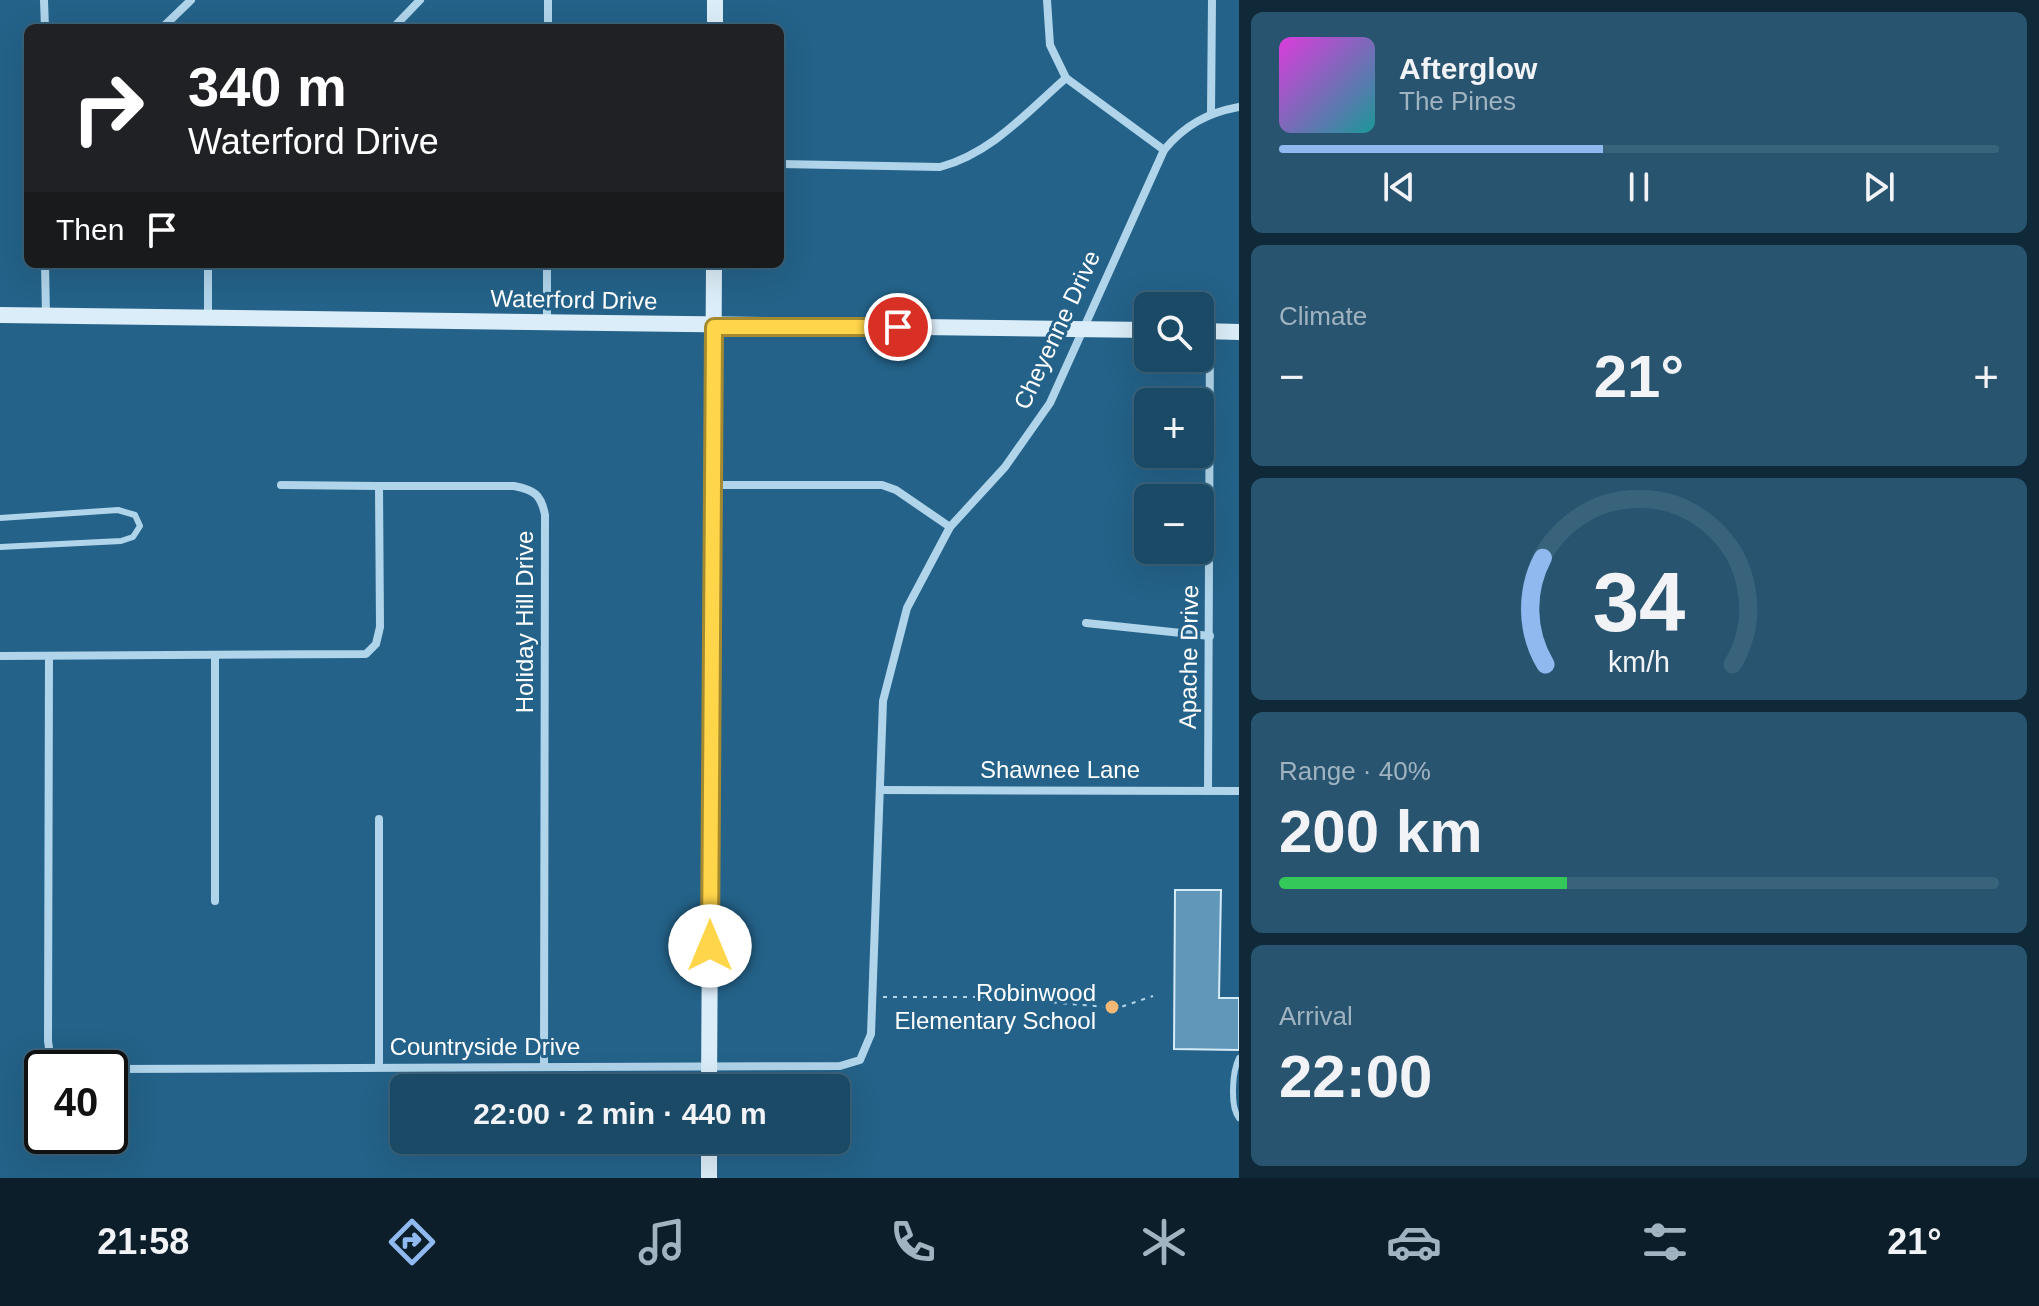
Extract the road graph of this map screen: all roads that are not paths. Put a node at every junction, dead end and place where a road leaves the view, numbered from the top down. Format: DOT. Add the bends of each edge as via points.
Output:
graph roads {
  1 [pos="44,0"];
  2 [pos="191,0"];
  3 [pos="420,0"];
  4 [pos="548,0"];
  5 [pos="715,0"];
  6 [pos="1047,0"];
  7 [pos="1212,0"];
  8 [pos="45,24"];
  9 [pos="166,24"];
  10 [pos="397,24"];
  11 [pos="548,24"];
  12 [pos="715,24"];
  13 [pos="1066,78"];
  14 [pos="1239,107"];
  15 [pos="1211,113"];
  16 [pos="1164,150"];
  17 [pos="784,164"];
  18 [pos="45,268"];
  19 [pos="208,268"];
  20 [pos="547,268"];
  21 [pos="714,268"];
  22 [pos="0,315"];
  23 [pos="46,316"];
  24 [pos="208,318"];
  25 [pos="547,324"];
  26 [pos="714,327"];
  27 [pos="1082,328"];
  28 [pos="1134,330"];
  29 [pos="1214,331"];
  30 [pos="1239,332"];
  31 [pos="1206,372"];
  32 [pos="281,485"];
  33 [pos="713,485"];
  34 [pos="379,486"];
  35 [pos="0,518"];
  36 [pos="950,527"];
  37 [pos="0,547"];
  38 [pos="1086,623"];
  39 [pos="1210,636"];
  40 [pos="0,656"];
  41 [pos="49,657"];
  42 [pos="215,657"];
  43 [pos="880,790"];
  44 [pos="1208,791"];
  45 [pos="1239,791"];
  46 [pos="379,819"];
  47 [pos="215,901"];
  48 [pos="49,1050"];
  49 [pos="1239,1058"];
  50 [pos="860,1060"];
  51 [pos="544,1065"];
  52 [pos="379,1067"];
  53 [pos="128,1069"];
  54 [pos="709,1069"];
  55 [pos="709,1074"];
  56 [pos="1237,1086"];
  57 [pos="1239,1118"];
  58 [pos="709,1154"];
  59 [pos="709,1178"];
  1 -- 8 [label="street"];
  2 -- 9 [label="street"];
  3 -- 10 [label="street"];
  4 -- 11 [label="street"];
  5 -- 12 [label="street"];
  6 -- 13 [label="street" via="1050,45"];
  7 -- 15 [label="street"];
  13 -- 16 [label="street"];
  13 -- 17 [label="street" via="965,160 940,167"];
  14 -- 15 [label="street, Cheyenne Drive"];
  15 -- 16 [label="street, Cheyenne Drive"];
  16 -- 27 [label="street, Cheyenne Drive"];
  18 -- 23 [label="street"];
  19 -- 24 [label="street"];
  20 -- 25 [label="street"];
  21 -- 26 [label="street"];
  22 -- 23 [label="street, Waterford Drive"];
  23 -- 24 [label="street, Waterford Drive"];
  24 -- 25 [label="street, Waterford Drive"];
  25 -- 26 [label="street, Waterford Drive"];
  26 -- 27 [label="street, Waterford Drive"];
  26 -- 33 [label="street"];
  27 -- 28 [label="street, Waterford Drive"];
  27 -- 36 [label="street, Cheyenne Drive" via="1050,403 1005,467"];
  29 -- 30 [label="street"];
  31 -- 39 [label="street, Apache Drive"];
  32 -- 34 [label="street"];
  33 -- 36 [label="street" via="882,485"];
  33 -- 54 [label="street"];
  34 -- 42 [label="street" via="376,644 366,654 352,656"];
  34 -- 51 [label="street, Holiday Hill Drive" via="514,486 533,490 542,500"];
  35 -- 37 [label="lane" via="118,510 135,515 140,526 133,537 121,541"];
  36 -- 43 [label="street, Cheyenne Drive" via="907,608 883,701"];
  38 -- 39 [label="street"];
  39 -- 44 [label="street, Apache Drive"];
  40 -- 41 [label="street"];
  41 -- 42 [label="street"];
  41 -- 48 [label="street"];
  42 -- 47 [label="street"];
  43 -- 44 [label="street, Shawnee Lane"];
  43 -- 50 [label="street, Cheyenne Drive" via="871,1034"];
  44 -- 45 [label="street, Shawnee Lane"];
  46 -- 52 [label="street"];
  49 -- 56 [label="lane"];
  50 -- 54 [label="street, Countryside Drive" via="840,1066"];
  51 -- 52 [label="street, Countryside Drive"];
  51 -- 54 [label="street, Countryside Drive"];
  52 -- 53 [label="street, Countryside Drive"];
  54 -- 55 [label="street"];
  56 -- 57 [label="lane" via="1234,1110"];
  58 -- 59 [label="street"];
}
